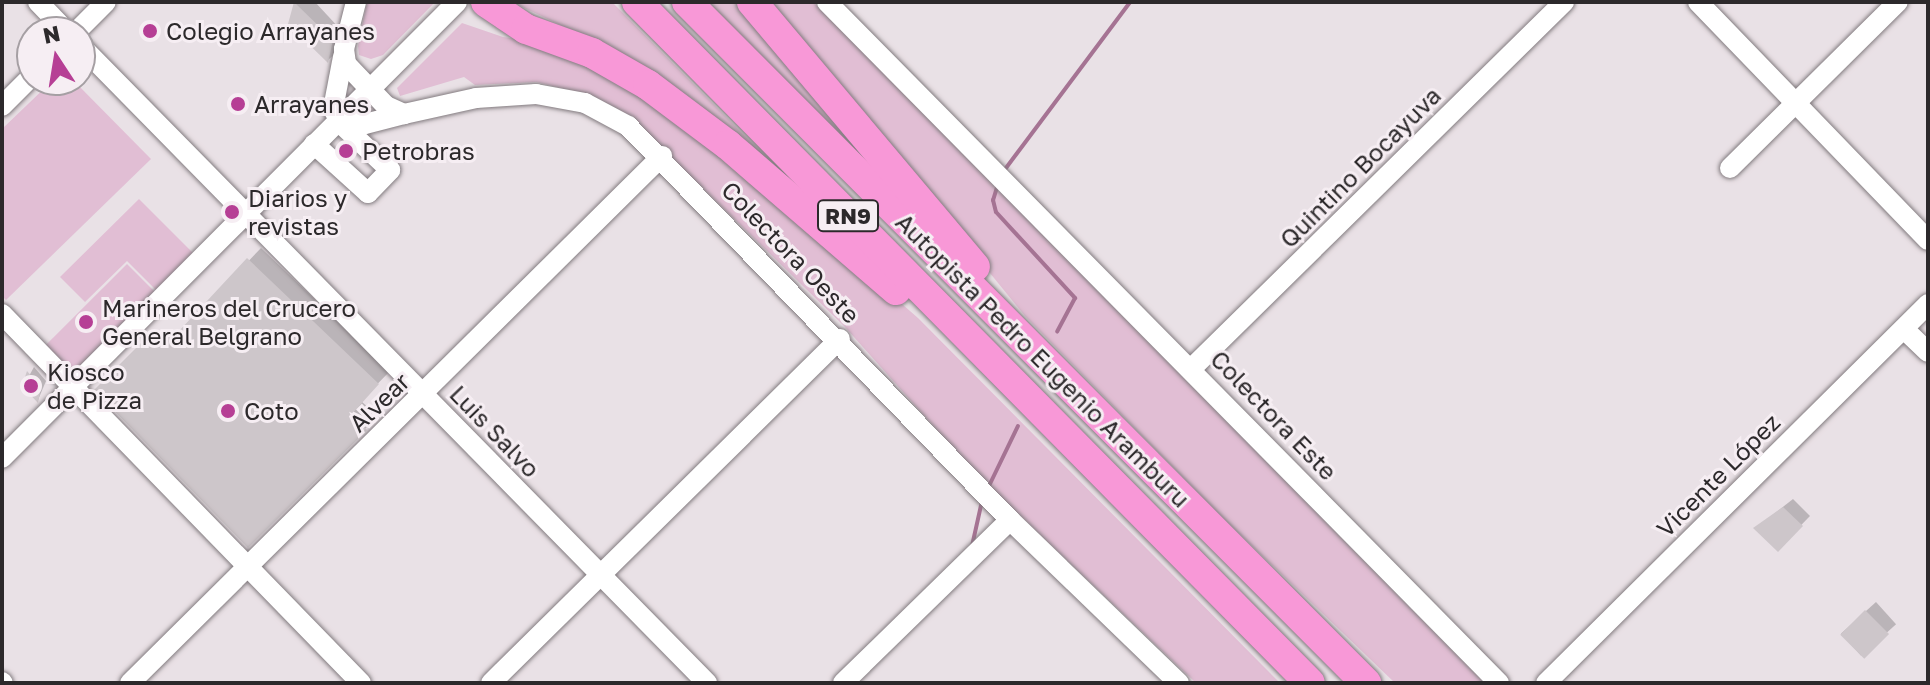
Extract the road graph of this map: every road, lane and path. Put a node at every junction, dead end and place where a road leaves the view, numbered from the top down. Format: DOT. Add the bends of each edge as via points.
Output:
graph roads {
  1 [pos="356,2"];
  2 [pos="457,2"];
  3 [pos="486,2"];
  4 [pos="637,2"];
  5 [pos="687,2"];
  6 [pos="752,2"];
  7 [pos="827,2"];
  8 [pos="1564,2"];
  9 [pos="1698,2"];
  10 [pos="1898,2"];
  11 [pos="344,49"];
  12 [pos="96,61"];
  13 [pos="367,90"];
  14 [pos="1796,103"];
  15 [pos="404,114"];
  16 [pos="338,120"];
  17 [pos="314,144"];
  18 [pos="662,156"];
  19 [pos="1730,168"];
  20 [pos="246,214"];
  21 [pos="1928,240"];
  22 [pos="1928,304"];
  23 [pos="2,314"];
  24 [pos="1904,329"];
  25 [pos="840,339"];
  26 [pos="1928,352"];
  27 [pos="1192,368"];
  28 [pos="76,386"];
  29 [pos="425,395"];
  30 [pos="1096,413"];
  31 [pos="1058,429"];
  32 [pos="2,458"];
  33 [pos="1003,512"];
  34 [pos="245,566"];
  35 [pos="599,576"];
  36 [pos="1305,679"];
  37 [pos="130,683"];
  38 [pos="361,683"];
  39 [pos="491,683"];
  40 [pos="707,683"];
  41 [pos="843,683"];
  42 [pos="1179,683"];
  43 [pos="1366,683"];
  44 [pos="1499,683"];
  45 [pos="1546,683"];
  1 -- 11 [label="street"];
  2 -- 13 [label="street"];
  3 -- 31 [label="highway" via="526,29 616,65 689,114"];
  4 -- 31 [label="highway, Autopista Pedro Eugenio Aramburu / RN9"];
  5 -- 30 [label="highway, Autopista Pedro Eugenio Aramburu / RN9"];
  6 -- 30 [label="highway"];
  7 -- 27 [label="street, Colectora Este"];
  8 -- 27 [label="street, Quintino Bocayuva"];
  9 -- 14 [label="street"];
  10 -- 14 [label="street"];
  11 -- 13 [label="street" via="348,71"];
  11 -- 16 [label="street" via="333,109"];
  12 -- 20 [label="street, Luis Salvo"];
  13 -- 15 [label="street"];
  13 -- 16 [label="street"];
  14 -- 19 [label="street"];
  14 -- 21 [label="street"];
  15 -- 16 [label="street, Colectora Oeste" via="365,124"];
  15 -- 18 [label="street, Colectora Oeste" via="476,98 556,97 609,114"];
  16 -- 17 [label="street"];
  16 -- 17 [label="street" via="390,170 368,193"];
  17 -- 20 [label="street"];
  18 -- 25 [label="street, Colectora Oeste"];
  18 -- 29 [label="street, Alvear"];
  20 -- 28 [label="street"];
  20 -- 29 [label="street, Luis Salvo"];
  22 -- 24 [label="street, Vicente López"];
  23 -- 28 [label="street"];
  24 -- 26 [label="street"];
  24 -- 45 [label="street, Vicente López"];
  25 -- 33 [label="street, Colectora Oeste"];
  25 -- 35 [label="street"];
  27 -- 44 [label="street, Colectora Este"];
  28 -- 32 [label="street"];
  28 -- 34 [label="street"];
  29 -- 34 [label="street, Alvear"];
  29 -- 35 [label="street, Luis Salvo"];
  30 -- 43 [label="highway, Autopista Pedro Eugenio Aramburu / RN9"];
  31 -- 36 [label="highway, Autopista Pedro Eugenio Aramburu / RN9"];
  33 -- 41 [label="street"];
  33 -- 42 [label="street, Colectora Oeste"];
  34 -- 37 [label="street, Alvear"];
  34 -- 38 [label="street"];
  35 -- 39 [label="street"];
  35 -- 40 [label="street, Luis Salvo"];
}
